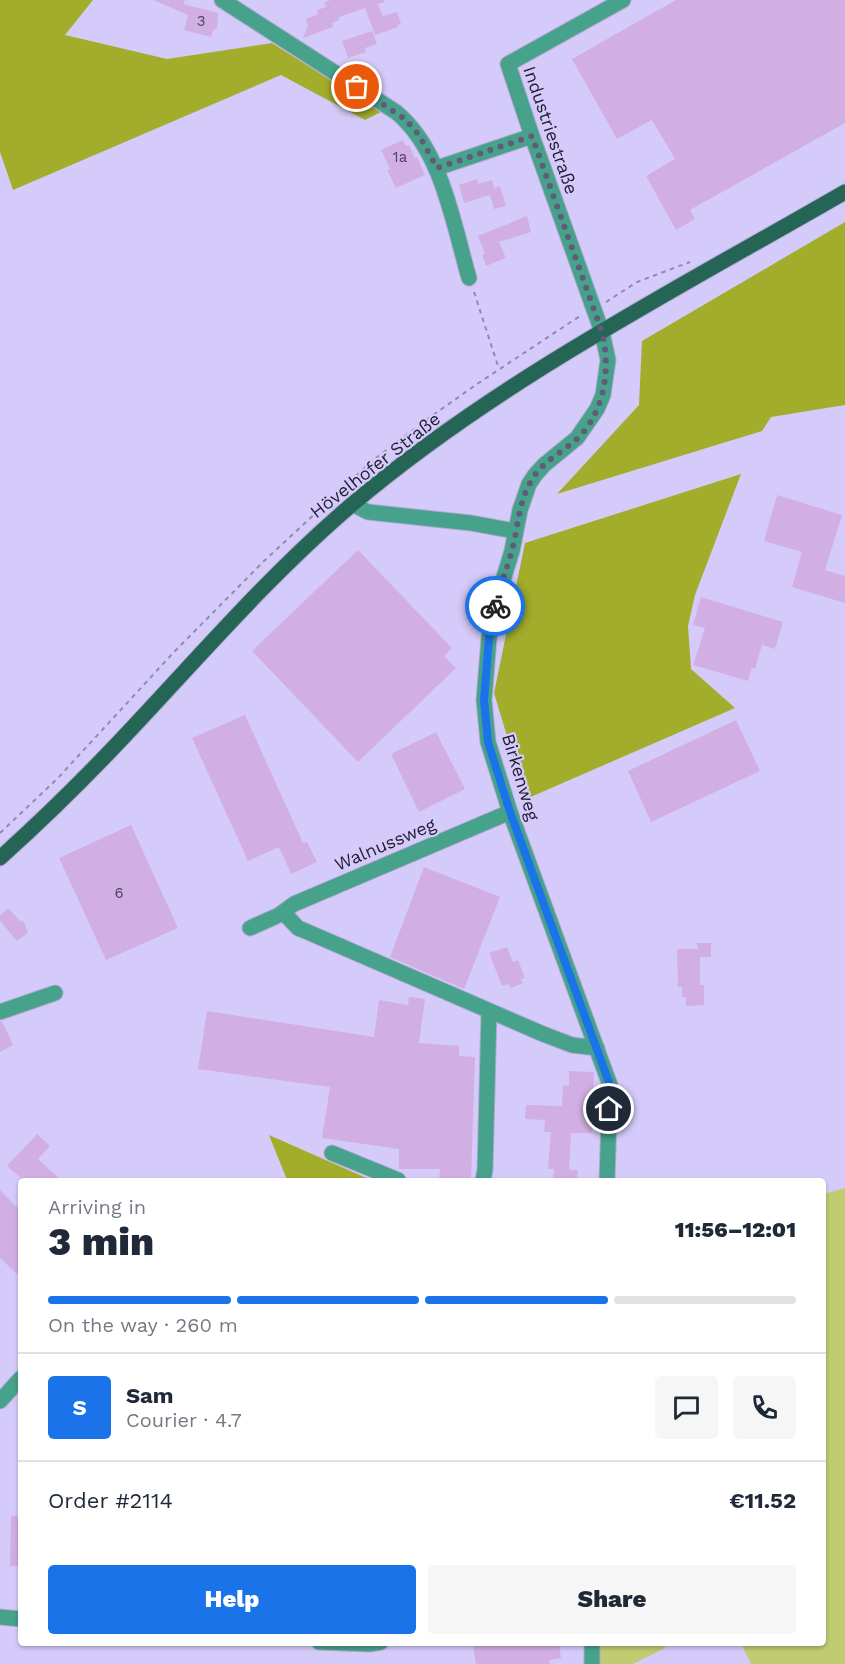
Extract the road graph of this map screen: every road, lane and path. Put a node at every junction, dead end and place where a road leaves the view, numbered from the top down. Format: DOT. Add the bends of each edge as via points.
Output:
graph roads {
  1 [pos="222,0"];
  2 [pos="622,0"];
  3 [pos="532,136"];
  4 [pos="437,168"];
  5 [pos="845,192"];
  6 [pos="691,262"];
  7 [pos="469,278"];
  8 [pos="594,308"];
  9 [pos="602,332"];
  10 [pos="499,369"];
  11 [pos="477,384"];
  12 [pos="352,504"];
  13 [pos="515,531"];
  14 [pos="510,812"];
  15 [pos="0,858"];
  16 [pos="281,914"];
  17 [pos="250,928"];
  18 [pos="55,993"];
  19 [pos="489,1011"];
  20 [pos="0,1012"];
  21 [pos="597,1048"];
  22 [pos="332,1154"];
  23 [pos="393,1178"];
  24 [pos="483,1178"];
  25 [pos="607,1178"];
  26 [pos="18,1381"];
  27 [pos="0,1401"];
  28 [pos="0,1617"];
  29 [pos="18,1618"];
  30 [pos="592,1646"];
  31 [pos="592,1664"];
  1 -- 4 [label="street" via="396,112 419,135"];
  2 -- 3 [label="street, Industriestraße" via="508,64"];
  3 -- 4 [label="street"];
  3 -- 8 [label="street, Industriestraße"];
  4 -- 7 [label="street"];
  5 -- 9 [label="main road, Hövelhofer Straße"];
  6 -- 8 [label="path" via="637,282"];
  7 -- 10 [label="path"];
  8 -- 9 [label="street, Industriestraße"];
  8 -- 10 [label="path"];
  9 -- 12 [label="main road, Hövelhofer Straße" via="498,397"];
  9 -- 13 [label="street, Birkenweg" via="608,360 597,409 577,438 534,475"];
  10 -- 11 [label="path"];
  12 -- 13 [label="street" via="368,512"];
  12 -- 15 [label="main road, Hövelhofer Straße" via="236,615 115,747"];
  13 -- 14 [label="street, Birkenweg" via="489,638 484,700 488,742"];
  14 -- 16 [label="street, Walnussweg" via="294,904"];
  14 -- 21 [label="street, Birkenweg"];
  16 -- 17 [label="street, Walnussweg"];
  16 -- 19 [label="street" via="298,928"];
  18 -- 20 [label="street"];
  19 -- 21 [label="street" via="572,1045"];
  19 -- 24 [label="street"];
  21 -- 25 [label="street, Birkenweg" via="610,1085"];
  22 -- 23 [label="street"];
  26 -- 27 [label="street"];
  28 -- 29 [label="street"];
  30 -- 31 [label="street"];
}
